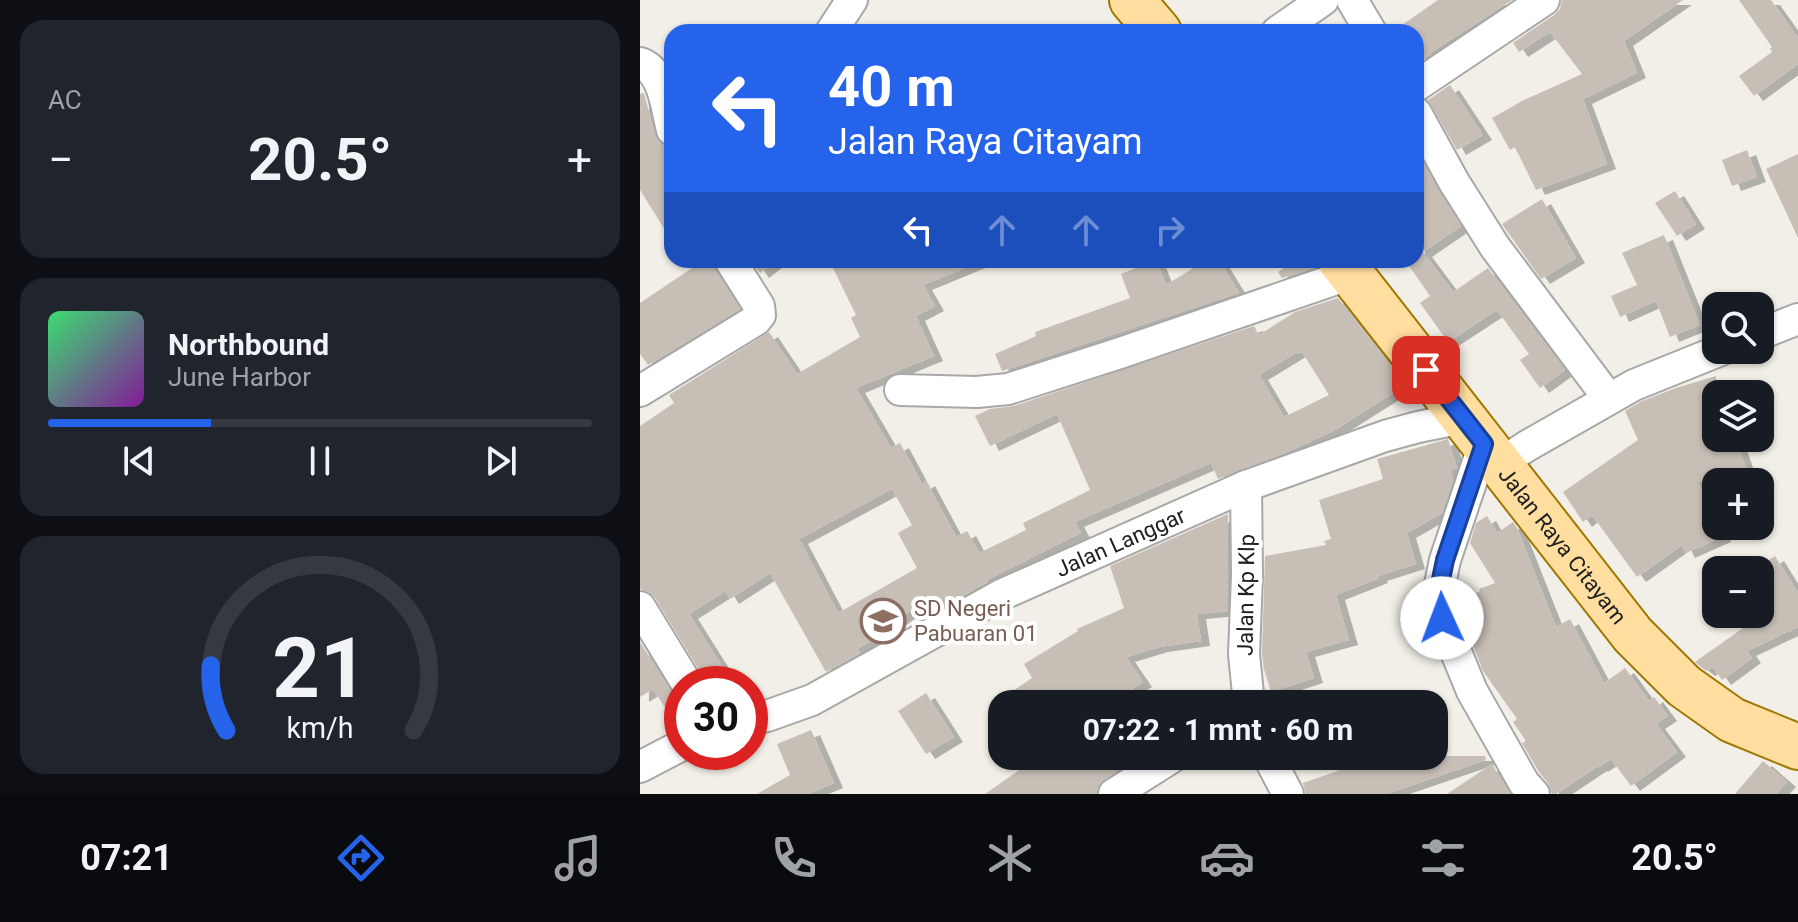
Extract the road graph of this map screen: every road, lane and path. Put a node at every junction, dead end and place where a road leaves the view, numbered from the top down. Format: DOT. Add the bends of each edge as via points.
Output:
graph roads {
  1 [pos="852,0"];
  2 [pos="1132,0"];
  3 [pos="1352,0"];
  4 [pos="1544,0"];
  5 [pos="836,24"];
  6 [pos="1152,24"];
  7 [pos="1366,24"];
  8 [pos="640,63"];
  9 [pos="1424,81"];
  10 [pos="664,100"];
  11 [pos="1424,128"];
  12 [pos="735,268"];
  13 [pos="1342,268"];
  14 [pos="1346,268"];
  15 [pos="1798,319"];
  16 [pos="1774,328"];
  17 [pos="1702,358"];
  18 [pos="900,390"];
  19 [pos="640,391"];
  20 [pos="1609,399"];
  21 [pos="1482,442"];
  22 [pos="1246,486"];
  23 [pos="640,607"];
  24 [pos="676,666"];
  25 [pos="1248,690"];
  26 [pos="768,716"];
  27 [pos="1798,747"];
  28 [pos="664,754"];
  29 [pos="640,767"];
  30 [pos="1152,770"];
  31 [pos="1275,770"];
  32 [pos="1114,794"];
  33 [pos="1288,794"];
  34 [pos="1534,794"];
  1 -- 5 [label="street"];
  2 -- 6 [label="main road"];
  3 -- 7 [label="street"];
  4 -- 9 [label="street"];
  8 -- 10 [label="street" via="658,78"];
  11 -- 20 [label="street" via="1495,247"];
  12 -- 19 [label="street" via="760,315"];
  13 -- 18 [label="street" via="1120,353 1008,389"];
  14 -- 21 [label="main road, Jalan Raya Citayam"];
  15 -- 16 [label="street"];
  17 -- 20 [label="street"];
  20 -- 21 [label="street" via="1527,446"];
  21 -- 22 [label="street, Jalan Langgar" via="1418,427"];
  21 -- 27 [label="main road, Jalan Raya Citayam" via="1633,635 1684,686 1732,720"];
  21 -- 34 [label="street" via="1445,560 1439,589 1442,618 1472,691"];
  22 -- 25 [label="street, Jalan Kp Klp"];
  22 -- 26 [label="street, Jalan Langgar" via="1001,595 812,700"];
  23 -- 24 [label="street"];
  28 -- 29 [label="street"];
  30 -- 32 [label="street"];
  31 -- 33 [label="street"];
}
